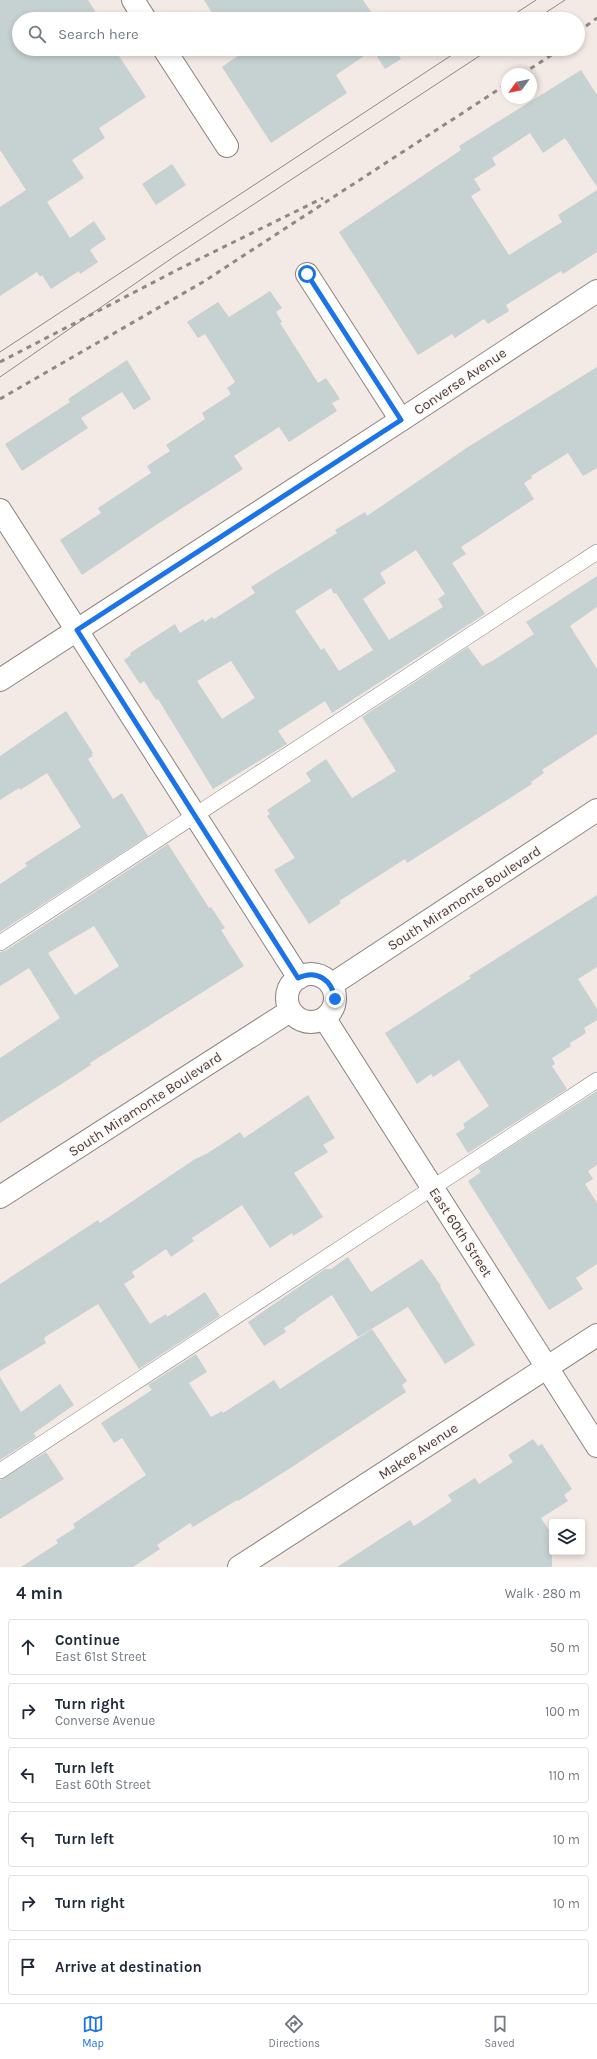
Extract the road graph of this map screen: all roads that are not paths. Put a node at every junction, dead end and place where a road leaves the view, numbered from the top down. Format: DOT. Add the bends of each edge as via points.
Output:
graph roads {
  1 [pos="133,0"];
  2 [pos="141,12"];
  3 [pos="168,56"];
  4 [pos="226,146"];
  5 [pos="307,274"];
  6 [pos="597,290"];
  7 [pos="401,420"];
  8 [pos="0,510"];
  9 [pos="597,552"];
  10 [pos="77,630"];
  11 [pos="0,680"];
  12 [pos="597,810"];
  13 [pos="195,815"];
  14 [pos="0,943"];
  15 [pos="298,978"];
  16 [pos="331,985"];
  17 [pos="290,1011"];
  18 [pos="325,1019"];
  19 [pos="597,1080"];
  20 [pos="432,1187"];
  21 [pos="0,1197"];
  22 [pos="597,1335"];
  23 [pos="547,1368"];
  24 [pos="597,1446"];
  25 [pos="0,1471"];
  26 [pos="239,1567"];
  1 -- 2 [label="street"];
  3 -- 4 [label="street"];
  5 -- 7 [label="street"];
  6 -- 7 [label="street, Converse Avenue"];
  7 -- 10 [label="street, Converse Avenue"];
  8 -- 10 [label="street"];
  9 -- 13 [label="lane"];
  10 -- 11 [label="street, Converse Avenue"];
  10 -- 13 [label="street"];
  12 -- 16 [label="street, South Miramonte Boulevard"];
  13 -- 14 [label="lane"];
  13 -- 15 [label="street"];
  15 -- 16 [label="street" via="312,974 326,979"];
  15 -- 17 [label="street" via="292,982 287,996"];
  16 -- 18 [label="street" via="335,999 334,1007"];
  17 -- 18 [label="street" via="302,1021 310,1023"];
  17 -- 21 [label="street, South Miramonte Boulevard"];
  18 -- 20 [label="street, East 60th Street"];
  19 -- 20 [label="lane"];
  20 -- 23 [label="street, East 60th Street"];
  20 -- 25 [label="lane"];
  22 -- 23 [label="street, Makee Avenue"];
  23 -- 24 [label="street, East 60th Street"];
  23 -- 26 [label="street, Makee Avenue"];
}
